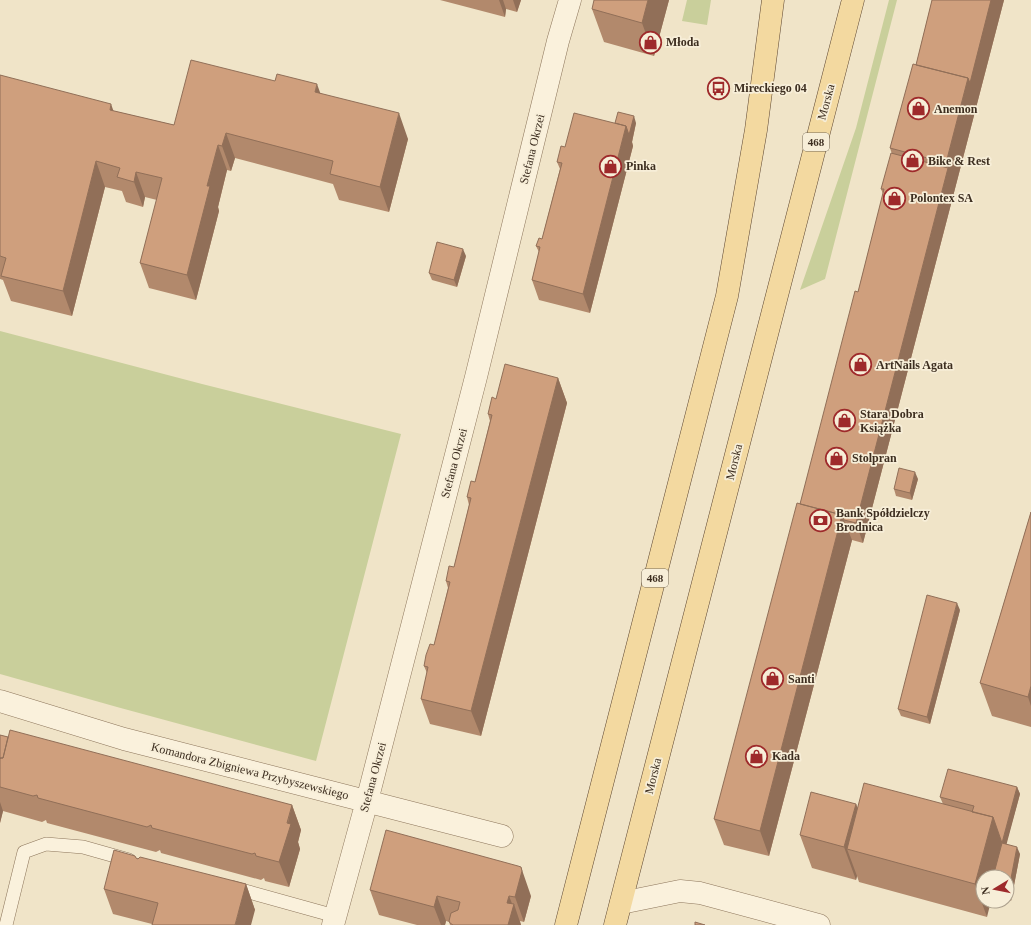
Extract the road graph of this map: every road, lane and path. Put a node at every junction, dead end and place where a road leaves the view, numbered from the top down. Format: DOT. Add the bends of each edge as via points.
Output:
graph roads {
  1 [pos="570,0"];
  2 [pos="772,0"];
  3 [pos="853,0"];
  4 [pos="0,702"];
  5 [pos="366,801"];
  6 [pos="502,836"];
  7 [pos="142,863"];
  8 [pos="217,883"];
  9 [pos="621,903"];
  10 [pos="334,921"];
  11 [pos="6,925"];
  12 [pos="566,925"];
  13 [pos="615,925"];
  14 [pos="818,925"];
  1 -- 5 [label="street, Stefana Okrzei"];
  2 -- 12 [label="main road, 468" via="756,130 728,296"];
  3 -- 9 [label="main road, Morska / 468"];
  4 -- 5 [label="street, Komandora Zbigniewa Przybyszewskiego" via="124,739"];
  5 -- 6 [label="street, Komandora Zbigniewa Przybyszewskiego"];
  5 -- 10 [label="street, Stefana Okrzei"];
  7 -- 11 [label="lane" via="82,847 46,844 24,852"];
  8 -- 10 [label="lane"];
  9 -- 13 [label="main road, Morska / 468"];
  9 -- 14 [label="street" via="680,891 700,893"];
}
